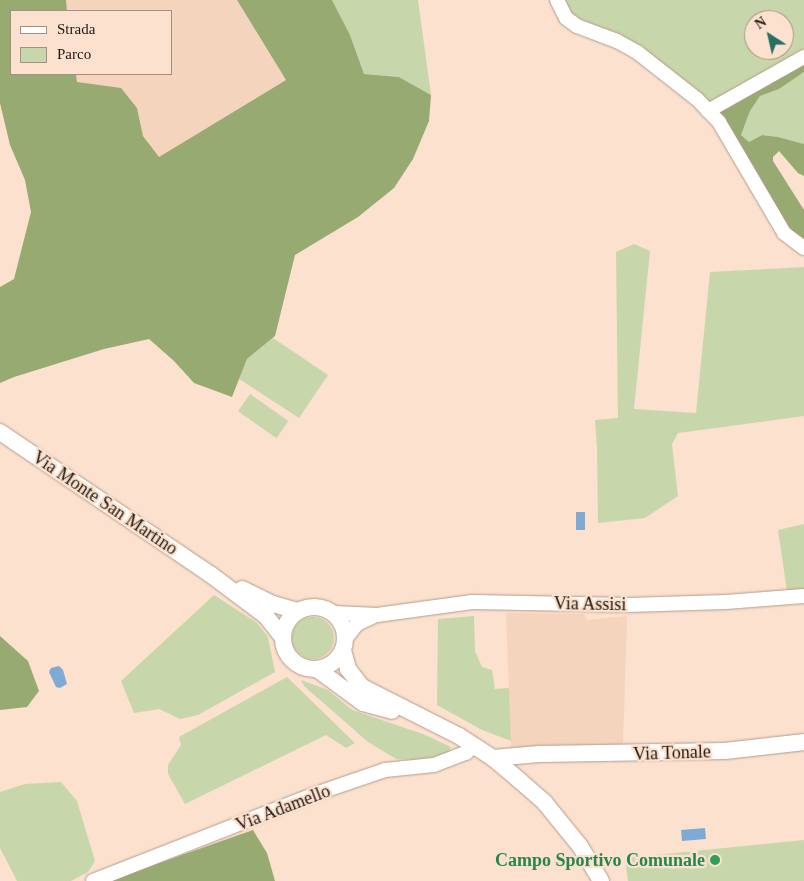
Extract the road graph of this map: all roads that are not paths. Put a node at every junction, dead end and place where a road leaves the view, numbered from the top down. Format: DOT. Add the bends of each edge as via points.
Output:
graph roads {
  1 [pos="556,0"];
  2 [pos="804,57"];
  3 [pos="708,111"];
  4 [pos="804,248"];
  5 [pos="0,432"];
  6 [pos="210,574"];
  7 [pos="804,596"];
  8 [pos="298,611"];
  9 [pos="334,613"];
  10 [pos="377,615"];
  11 [pos="283,638"];
  12 [pos="345,644"];
  13 [pos="317,669"];
  14 [pos="426,721"];
  15 [pos="804,742"];
  16 [pos="474,745"];
  17 [pos="539,754"];
  18 [pos="493,758"];
  19 [pos="519,780"];
  20 [pos="93,881"];
  21 [pos="601,881"];
  1 -- 3 [label="street" via="566,18 637,52"];
  2 -- 3 [label="street"];
  3 -- 4 [label="street" via="719,122 784,233"];
  5 -- 6 [label="street, Via Monte San Martino"];
  6 -- 8 [label="street, Via Monte San Martino" via="273,604"];
  6 -- 11 [label="street, Via Monte San Martino" via="266,616"];
  7 -- 10 [label="street, Via Assisi" via="628,605 472,602"];
  8 -- 9 [label="street, Via Monte San Martino" via="317,607"];
  8 -- 11 [label="street" via="287,623"];
  9 -- 10 [label="street, Via Assisi"];
  9 -- 12 [label="street, Via Monte San Martino" via="342,623"];
  10 -- 12 [label="street, Via Assisi" via="357,624"];
  11 -- 13 [label="street, Via Monte San Martino" via="293,662 301,667"];
  12 -- 13 [label="street" via="334,663"];
  12 -- 14 [label="street, Via Monte San Martino" via="348,669 362,687"];
  13 -- 14 [label="street, Via Monte San Martino" via="363,703"];
  14 -- 16 [label="street, Via Monte San Martino"];
  15 -- 17 [label="street, Via Tonale" via="686,753"];
  16 -- 18 [label="street, Via Monte San Martino"];
  16 -- 20 [label="street, Via Adamello" via="466,753 434,766 384,770 312,795"];
  17 -- 18 [label="street, Via Tonale"];
  17 -- 19 [label="street" via="521,771"];
  18 -- 19 [label="street, Via Monte San Martino"];
  19 -- 21 [label="street, Via Monte San Martino" via="545,803 580,846"];
}
